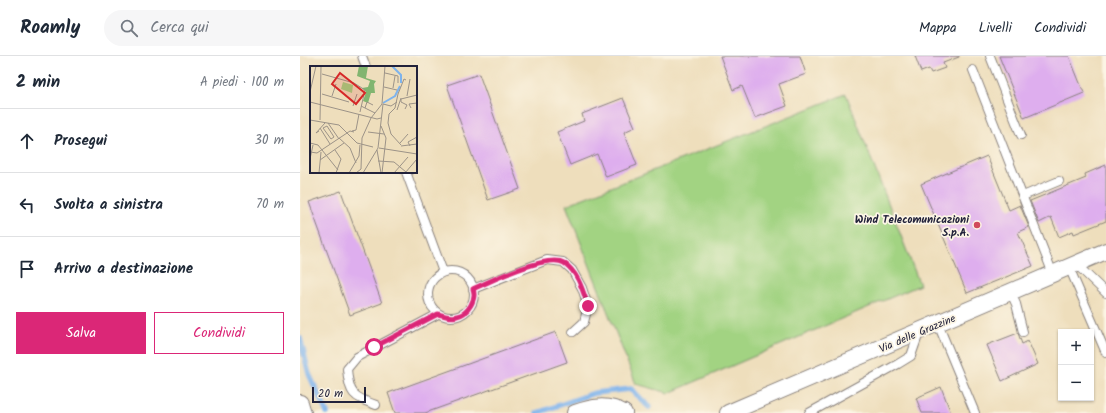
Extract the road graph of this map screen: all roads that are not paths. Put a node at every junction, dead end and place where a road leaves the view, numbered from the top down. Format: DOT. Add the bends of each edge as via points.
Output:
graph roads {
  1 [pos="362,56"];
  2 [pos="990,56"];
  3 [pos="366,66"];
  4 [pos="973,70"];
  5 [pos="1021,135"];
  6 [pos="406,173"];
  7 [pos="1059,181"];
  8 [pos="1023,196"];
  9 [pos="1106,251"];
  10 [pos="1073,266"];
  11 [pos="443,272"];
  12 [pos="1053,274"];
  13 [pos="473,289"];
  14 [pos="1011,293"];
  15 [pos="1106,293"];
  16 [pos="438,314"];
  17 [pos="938,324"];
  18 [pos="573,332"];
  19 [pos="919,332"];
  20 [pos="1023,332"];
  21 [pos="1106,353"];
  22 [pos="300,403"];
  23 [pos="376,405"];
  24 [pos="303,413"];
  25 [pos="575,413"];
  26 [pos="624,413"];
  27 [pos="728,413"];
  28 [pos="809,413"];
  29 [pos="975,413"];
  1 -- 3 [label="lane"];
  2 -- 5 [label="lane"];
  4 -- 8 [label="lane"];
  6 -- 11 [label="lane"];
  7 -- 8 [label="lane"];
  8 -- 12 [label="lane"];
  9 -- 10 [label="street, Via delle Grazzine"];
  10 -- 12 [label="street, Via delle Grazzine"];
  10 -- 15 [label="lane"];
  10 -- 21 [label="lane"];
  11 -- 13 [label="lane" via="463,274"];
  11 -- 16 [label="lane" via="434,278 429,287 431,307"];
  12 -- 14 [label="street, Via delle Grazzine"];
  13 -- 16 [label="lane" via="473,302 467,311 448,318"];
  13 -- 18 [label="lane" via="548,260 563,262 572,270 588,306 584,322"];
  14 -- 17 [label="street, Via delle Grazzine"];
  14 -- 20 [label="lane"];
  16 -- 23 [label="lane" via="357,357 347,369 348,385 358,399"];
  17 -- 19 [label="street, Via delle Grazzine"];
  17 -- 29 [label="lane"];
  19 -- 27 [label="street, Via delle Grazzine"];
  19 -- 28 [label="lane" via="911,356"];
  22 -- 24 [label="street"];
  25 -- 26 [label="street" via="593,407 609,407"];
}
